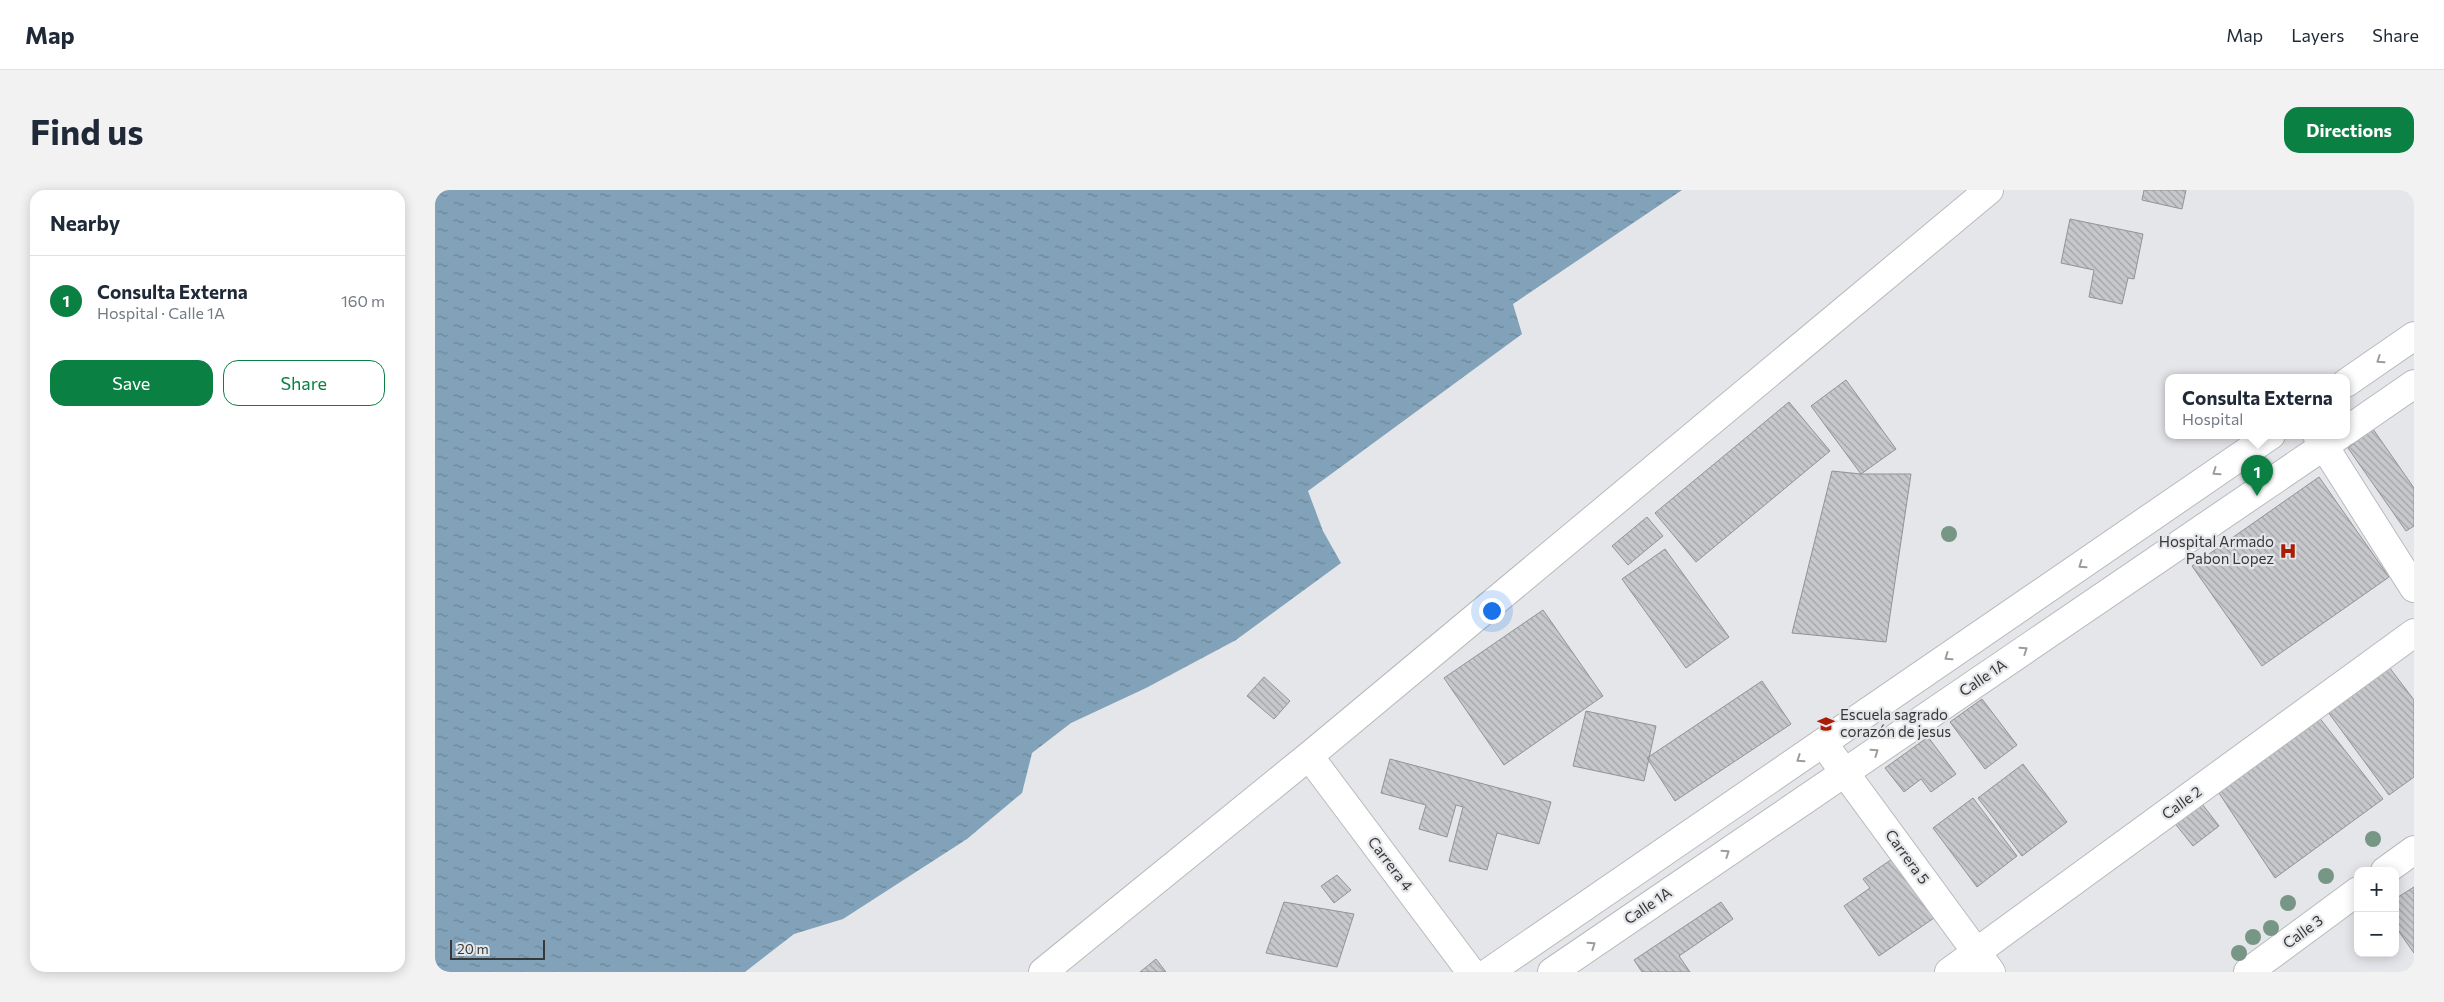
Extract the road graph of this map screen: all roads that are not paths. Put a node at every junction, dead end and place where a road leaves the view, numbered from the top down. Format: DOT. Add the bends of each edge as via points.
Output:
graph roads {
  1 [pos="1989,190"];
  2 [pos="2414,336"];
  3 [pos="2350,380"];
  4 [pos="2414,384"];
  5 [pos="2350,428"];
  6 [pos="2265,439"];
  7 [pos="2326,439"];
  8 [pos="2328,439"];
  9 [pos="2414,588"];
  10 [pos="2414,634"];
  11 [pos="1823,743"];
  12 [pos="1309,756"];
  13 [pos="1845,772"];
  14 [pos="2414,850"];
  15 [pos="2391,867"];
  16 [pos="2354,894"];
  17 [pos="1984,962"];
  18 [pos="1043,972"];
  19 [pos="1471,972"];
  20 [pos="1489,972"];
  21 [pos="1552,972"];
  22 [pos="1949,972"];
  23 [pos="2248,972"];
  1 -- 12 [label="street"];
  2 -- 3 [label="street, one-way"];
  4 -- 5 [label="street"];
  6 -- 11 [label="street, one-way"];
  13 -- 7 [label="street, Calle 1A, one-way"];
  8 -- 9 [label="street"];
  10 -- 17 [label="street, Calle 2"];
  11 -- 13 [label="street, Carrera 5"];
  11 -- 20 [label="street, one-way"];
  12 -- 18 [label="street"];
  12 -- 19 [label="street, Carrera 4"];
  13 -- 17 [label="street, Carrera 5"];
  21 -- 13 [label="street, Calle 1A, one-way"];
  14 -- 15 [label="street"];
  16 -- 23 [label="street, Calle 3"];
  17 -- 22 [label="street, Calle 2"];
}
